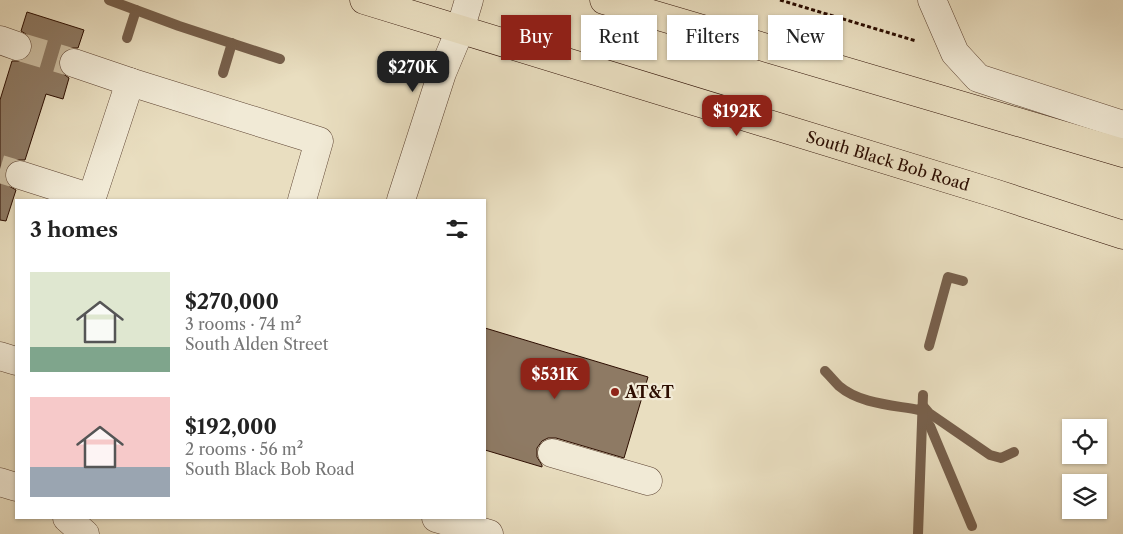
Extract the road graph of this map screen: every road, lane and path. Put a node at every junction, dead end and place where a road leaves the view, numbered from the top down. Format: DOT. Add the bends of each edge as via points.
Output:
graph roads {
  1 [pos="364,0"];
  2 [pos="469,0"];
  3 [pos="604,0"];
  4 [pos="780,0"];
  5 [pos="932,0"];
  6 [pos="460,30"];
  7 [pos="921,43"];
  8 [pos="74,63"];
  9 [pos="130,82"];
  10 [pos="1123,124"];
  11 [pos="1123,152"];
  12 [pos="20,175"];
  13 [pos="92,199"];
  14 [pos="302,199"];
  15 [pos="401,199"];
  16 [pos="1123,235"];
  17 [pos="0,356"];
  18 [pos="15,361"];
  19 [pos="552,453"];
  20 [pos="648,481"];
  21 [pos="0,482"];
  22 [pos="15,487"];
  23 [pos="68,519"];
  24 [pos="439,519"];
  25 [pos="85,534"];
  26 [pos="489,534"];
  1 -- 6 [label="main road, South Black Bob Road"];
  2 -- 6 [label="street"];
  3 -- 11 [label="main road"];
  4 -- 7 [label="path"];
  5 -- 10 [label="street" via="955,54 978,78"];
  6 -- 15 [label="street" via="442,73"];
  6 -- 16 [label="main road, South Black Bob Road"];
  8 -- 9 [label="street"];
  9 -- 13 [label="street"];
  9 -- 14 [label="street" via="319,141"];
  12 -- 13 [label="street"];
  17 -- 18 [label="street"];
  19 -- 20 [label="street"];
  21 -- 22 [label="street"];
  23 -- 25 [label="street"];
  24 -- 26 [label="street"];
}
